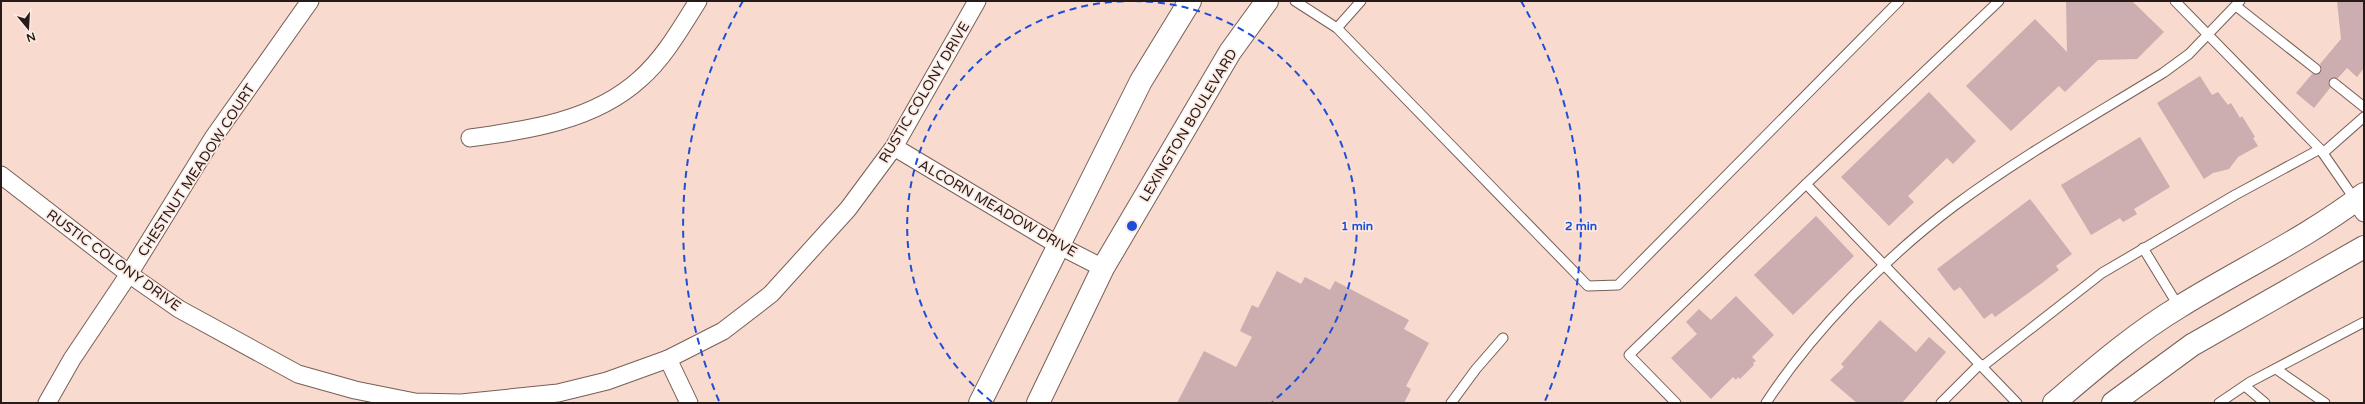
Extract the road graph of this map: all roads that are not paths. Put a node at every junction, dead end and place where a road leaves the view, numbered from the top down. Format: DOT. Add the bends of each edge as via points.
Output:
graph roads {
  1 [pos="310,1"];
  2 [pos="698,1"];
  3 [pos="978,1"];
  4 [pos="1190,1"];
  5 [pos="1268,1"];
  6 [pos="1295,1"];
  7 [pos="1361,1"];
  8 [pos="1899,1"];
  9 [pos="1999,1"];
  10 [pos="2175,1"];
  11 [pos="2238,4"];
  12 [pos="1337,28"];
  13 [pos="2209,36"];
  14 [pos="2316,69"];
  15 [pos="2334,83"];
  16 [pos="2364,106"];
  17 [pos="2364,117"];
  18 [pos="470,138"];
  19 [pos="894,148"];
  20 [pos="2321,151"];
  21 [pos="1,175"];
  22 [pos="1806,184"];
  23 [pos="2361,203"];
  24 [pos="1058,245"];
  25 [pos="2364,247"];
  26 [pos="2143,248"];
  27 [pos="1885,265"];
  28 [pos="1103,268"];
  29 [pos="129,274"];
  30 [pos="2179,307"];
  31 [pos="2364,322"];
  32 [pos="1503,338"];
  33 [pos="668,359"];
  34 [pos="1981,365"];
  35 [pos="2276,369"];
  36 [pos="2245,386"];
  37 [pos="47,403"];
  38 [pos="689,403"];
  39 [pos="980,403"];
  40 [pos="1038,403"];
  41 [pos="1451,403"];
  42 [pos="1676,403"];
  43 [pos="1766,403"];
  44 [pos="1941,403"];
  45 [pos="2017,403"];
  46 [pos="2054,403"];
  47 [pos="2113,403"];
  48 [pos="2219,403"];
  49 [pos="2265,403"];
  50 [pos="2325,403"];
  1 -- 29 [label="street, CHESTNUT MEADOW COURT" via="213,138"];
  2 -- 18 [label="street" via="666,50 640,80 608,101 565,120 522,131"];
  3 -- 19 [label="street, RUSTIC COLONY DRIVE"];
  4 -- 24 [label="main road" via="1141,81"];
  5 -- 28 [label="main road, LEXINGTON BOULEVARD" via="1230,52"];
  6 -- 12 [label="lane"];
  7 -- 12 [label="lane"];
  8 -- 12 [label="lane" via="1618,285 1588,286"];
  9 -- 22 [label="lane"];
  10 -- 13 [label="lane"];
  11 -- 13 [label="lane"];
  11 -- 14 [label="lane"];
  13 -- 20 [label="lane"];
  13 -- 27 [label="lane" via="2164,73 2002,172 1952,207"];
  15 -- 16 [label="lane"];
  17 -- 20 [label="lane"];
  19 -- 24 [label="street, ALCORN MEADOW DRIVE"];
  19 -- 33 [label="street, RUSTIC COLONY DRIVE" via="848,209 771,294 723,331"];
  20 -- 23 [label="lane"];
  20 -- 26 [label="lane"];
  21 -- 29 [label="street, RUSTIC COLONY DRIVE"];
  22 -- 27 [label="lane"];
  22 -- 42 [label="lane" via="1629,355"];
  23 -- 30 [label="main road"];
  24 -- 28 [label="street, ALCORN MEADOW DRIVE"];
  24 -- 39 [label="main road"];
  25 -- 47 [label="main road" via="2192,345"];
  26 -- 30 [label="lane"];
  26 -- 34 [label="lane" via="2102,274"];
  27 -- 34 [label="lane"];
  27 -- 43 [label="lane" via="1806,349"];
  28 -- 40 [label="main road, LEXINGTON BOULEVARD"];
  29 -- 33 [label="street, RUSTIC COLONY DRIVE" via="179,309 298,374 355,390 415,402 461,403 558,393 607,381"];
  29 -- 37 [label="street, CHESTNUT MEADOW COURT" via="72,359"];
  30 -- 46 [label="main road" via="2129,341"];
  31 -- 35 [label="lane"];
  32 -- 41 [label="lane"];
  33 -- 38 [label="street"];
  34 -- 44 [label="lane"];
  34 -- 45 [label="lane"];
  35 -- 36 [label="lane"];
  35 -- 50 [label="lane"];
  36 -- 48 [label="lane"];
  36 -- 49 [label="lane"];
}
